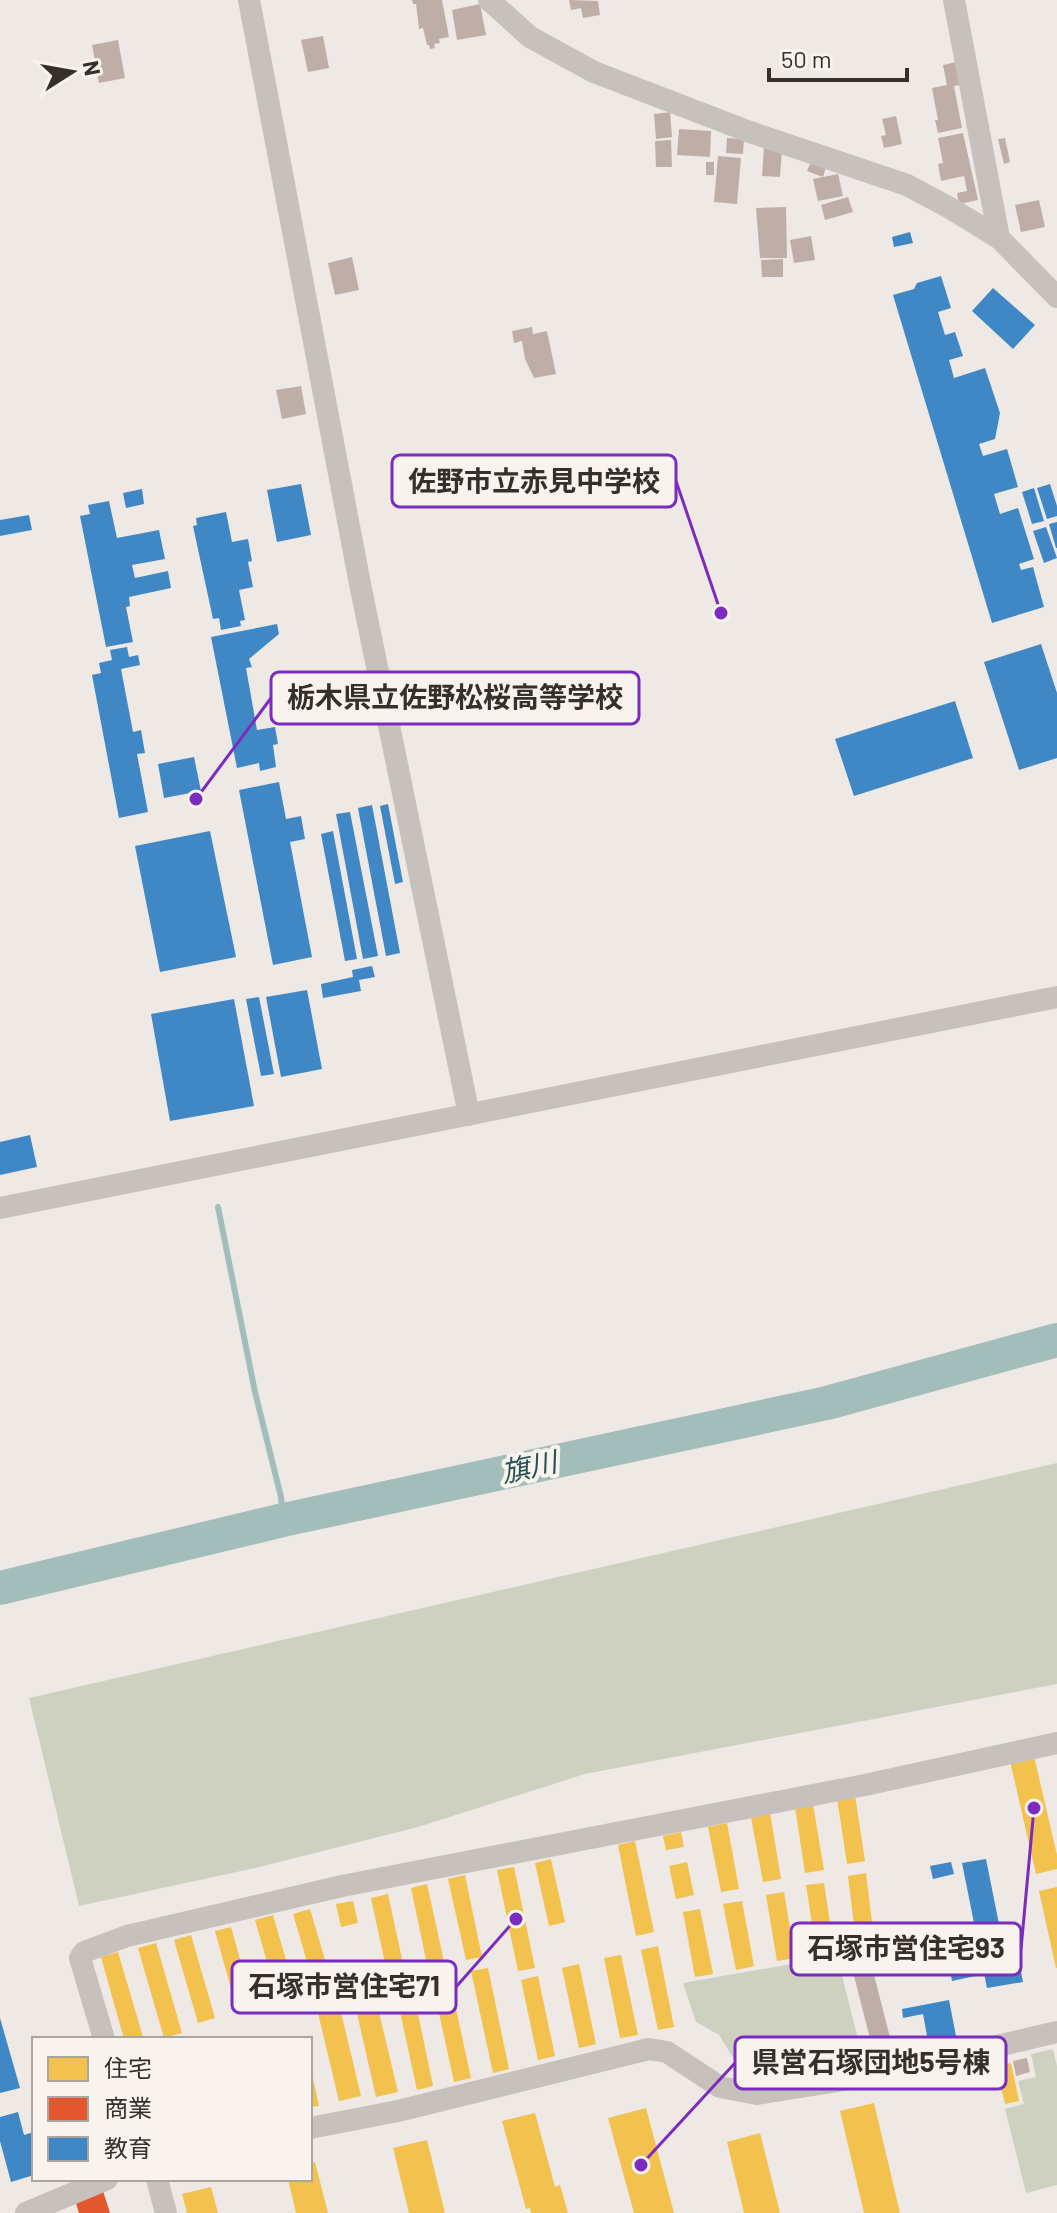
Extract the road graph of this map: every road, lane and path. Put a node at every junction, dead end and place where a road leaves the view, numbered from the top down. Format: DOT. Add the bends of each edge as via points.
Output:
graph roads {
  1 [pos="249,0"];
  2 [pos="489,0"];
  3 [pos="954,0"];
  4 [pos="999,238"];
  5 [pos="1055,292"];
  6 [pos="1057,997"];
  7 [pos="469,1115"];
  8 [pos="0,1208"];
  9 [pos="1057,1743"];
  10 [pos="1057,2032"];
  11 [pos="103,2037"];
  12 [pos="312,2128"];
  13 [pos="102,2181"];
  14 [pos="158,2181"];
  15 [pos="26,2213"];
  16 [pos="166,2213"];
  1 -- 7 [label="street" via="360,584"];
  2 -- 4 [label="street" via="530,37 594,72 907,185"];
  3 -- 4 [label="street"];
  4 -- 5 [label="street"];
  6 -- 7 [label="street"];
  7 -- 8 [label="street"];
  9 -- 11 [label="street" via="342,1886 127,1936 80,1958"];
  10 -- 12 [label="street" via="869,2076 757,2094 720,2087 667,2052 649,2049"];
  13 -- 15 [label="street"];
  14 -- 16 [label="street"];
}
